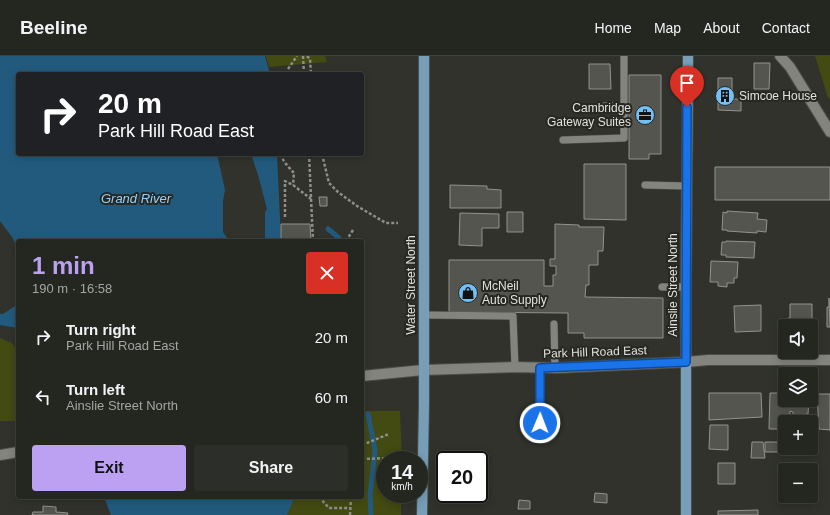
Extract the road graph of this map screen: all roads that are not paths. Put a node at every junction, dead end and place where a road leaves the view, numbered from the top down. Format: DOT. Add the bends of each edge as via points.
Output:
graph roads {
  1 [pos="424,56"];
  2 [pos="624,56"];
  3 [pos="688,56"];
  4 [pos="780,56"];
  5 [pos="830,132"];
  6 [pos="563,140"];
  7 [pos="645,185"];
  8 [pos="686,186"];
  9 [pos="662,287"];
  10 [pos="686,287"];
  11 [pos="424,315"];
  12 [pos="554,324"];
  13 [pos="830,360"];
  14 [pos="686,362"];
  15 [pos="515,367"];
  16 [pos="540,368"];
  17 [pos="556,368"];
  18 [pos="423,370"];
  19 [pos="364,376"];
  20 [pos="540,423"];
  21 [pos="16,452"];
  22 [pos="0,454"];
  23 [pos="422,515"];
  24 [pos="686,515"];
  1 -- 11 [label="main road, Water Street North"];
  2 -- 6 [label="lane" via="624,138"];
  3 -- 8 [label="main road, Ainslie Street North"];
  4 -- 5 [label="main road" via="790,67"];
  7 -- 8 [label="lane"];
  8 -- 10 [label="main road, Ainslie Street North"];
  9 -- 10 [label="lane"];
  10 -- 14 [label="main road, Ainslie Street North"];
  11 -- 15 [label="lane" via="513,316"];
  11 -- 18 [label="main road, Water Street North"];
  12 -- 17 [label="lane"];
  13 -- 14 [label="main road, Park Hill Road East"];
  14 -- 17 [label="main road, Park Hill Road East"];
  14 -- 24 [label="main road, Ainslie Street North"];
  15 -- 16 [label="main road, Park Hill Road East"];
  15 -- 18 [label="main road, Park Hill Road East"];
  16 -- 17 [label="main road, Park Hill Road East"];
  16 -- 20 [label="lane"];
  18 -- 19 [label="main road, Park Hill Road East"];
  18 -- 23 [label="main road, Water Street North"];
  21 -- 22 [label="main road"];
}
